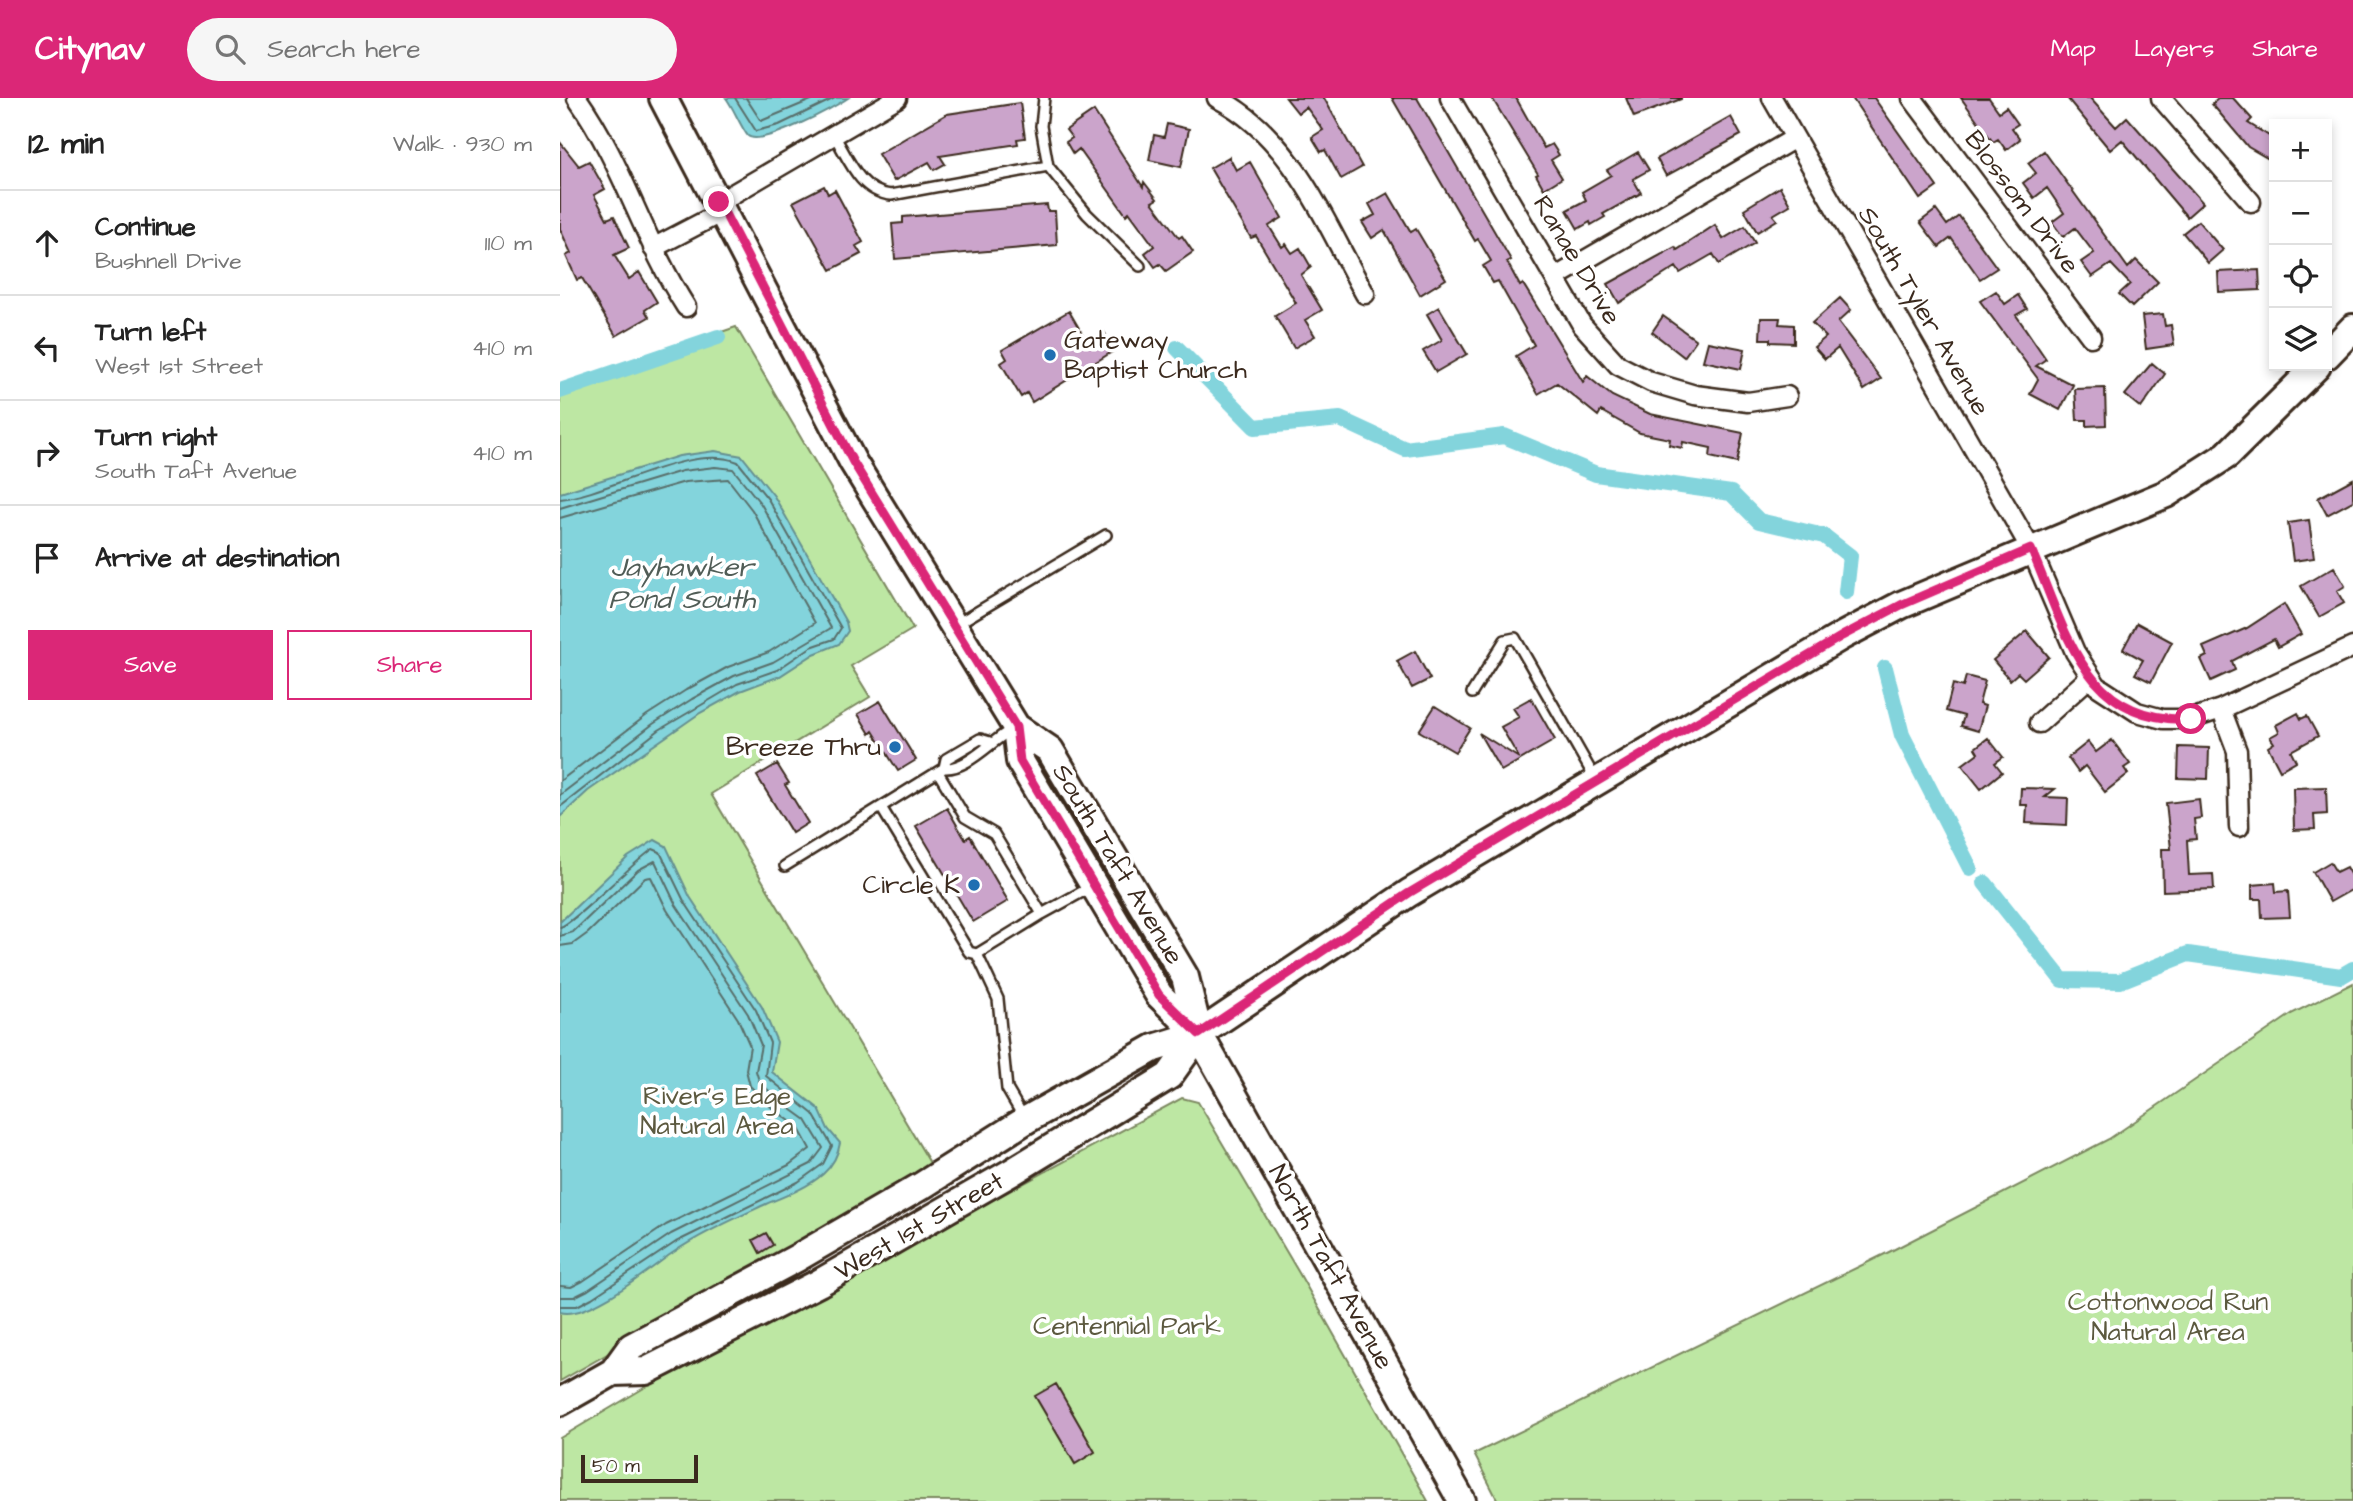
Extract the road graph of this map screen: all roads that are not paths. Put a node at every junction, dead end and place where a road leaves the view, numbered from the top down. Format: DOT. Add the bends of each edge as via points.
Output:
graph roads {
  1 [pos="577,98"];
  2 [pos="663,98"];
  3 [pos="897,98"];
  4 [pos="1044,98"];
  5 [pos="1217,98"];
  6 [pos="1450,98"];
  7 [pos="1772,98"];
  8 [pos="1912,98"];
  9 [pos="2161,98"];
  10 [pos="834,135"];
  11 [pos="1795,138"];
  12 [pos="1048,166"];
  13 [pos="2251,202"];
  14 [pos="722,207"];
  15 [pos="653,248"];
  16 [pos="1140,266"];
  17 [pos="1556,277"];
  18 [pos="1365,294"];
  19 [pos="686,307"];
  20 [pos="2353,328"];
  21 [pos="2091,337"];
  22 [pos="2332,350"];
  23 [pos="2312,371"];
  24 [pos="1787,396"];
  25 [pos="1106,536"];
  26 [pos="2031,549"];
  27 [pos="953,626"];
  28 [pos="2353,647"];
  29 [pos="2090,677"];
  30 [pos="1472,694"];
  31 [pos="2221,709"];
  32 [pos="2039,723"];
  33 [pos="1016,727"];
  34 [pos="941,770"];
  35 [pos="1597,781"];
  36 [pos="881,807"];
  37 [pos="2239,827"];
  38 [pos="785,866"];
  39 [pos="1094,886"];
  40 [pos="1042,914"];
  41 [pos="977,954"];
  42 [pos="1199,1034"];
  43 [pos="1026,1120"];
  44 [pos="613,1372"];
  45 [pos="560,1402"];
  46 [pos="1462,1501"];
  1 -- 15 [label="street" via="622,174"];
  2 -- 14 [label="main road, South Taft Avenue"];
  3 -- 10 [label="street"];
  4 -- 12 [label="lane" via="1041,126"];
  5 -- 18 [label="street" via="1253,119 1287,156"];
  6 -- 17 [label="street, Ranae Drive"];
  7 -- 11 [label="street, South Tyler Avenue"];
  8 -- 21 [label="street, Blossom Drive"];
  9 -- 13 [label="street"];
  10 -- 12 [label="lane" via="860,180 875,193 891,195"];
  10 -- 14 [label="street"];
  11 -- 17 [label="street"];
  11 -- 26 [label="street, South Tyler Avenue"];
  12 -- 16 [label="lane" via="1087,214"];
  14 -- 15 [label="street"];
  14 -- 27 [label="main road, South Taft Avenue" via="853,462"];
  15 -- 19 [label="street"];
  17 -- 24 [label="street, Ranae Drive" via="1581,325 1633,375 1695,395 1748,402"];
  20 -- 22 [label="main road"];
  23 -- 26 [label="main road, West 1st Street" via="2227,455 2166,494"];
  25 -- 27 [label="lane"];
  26 -- 29 [label="street, South Tyler Avenue"];
  26 -- 35 [label="main road, West 1st Street" via="1842,636"];
  27 -- 33 [label="main road, South Taft Avenue"];
  28 -- 31 [label="street, South Tyler Avenue"];
  29 -- 31 [label="street, South Tyler Avenue" via="2124,707 2149,716 2191,719"];
  29 -- 32 [label="street"];
  30 -- 35 [label="lane" via="1505,640 1515,638"];
  31 -- 37 [label="street" via="2237,751"];
  33 -- 34 [label="lane" via="990,742 980,739 946,759"];
  33 -- 39 [label="main road, South Taft Avenue" via="1020,761"];
  33 -- 42 [label="main road, South Taft Avenue" via="1050,750 1185,977"];
  34 -- 36 [label="lane"];
  34 -- 40 [label="lane" via="965,817 994,834"];
  35 -- 42 [label="main road, West 1st Street" via="1409,893"];
  36 -- 38 [label="lane"];
  36 -- 41 [label="lane" via="969,952"];
  39 -- 40 [label="lane"];
  39 -- 42 [label="main road, South Taft Avenue" via="1159,995"];
  40 -- 41 [label="lane"];
  41 -- 43 [label="lane" via="998,999 1007,1089"];
  42 -- 43 [label="main road, West 1st Street" via="1154,1048"];
  42 -- 44 [label="main road, West 1st Street" via="1169,1076 1012,1172 818,1283 646,1371"];
  42 -- 46 [label="main road, North Taft Avenue"];
  43 -- 44 [label="main road, West 1st Street" via="923,1185 631,1347"];
  44 -- 45 [label="main road, West 1st Street"];
}
